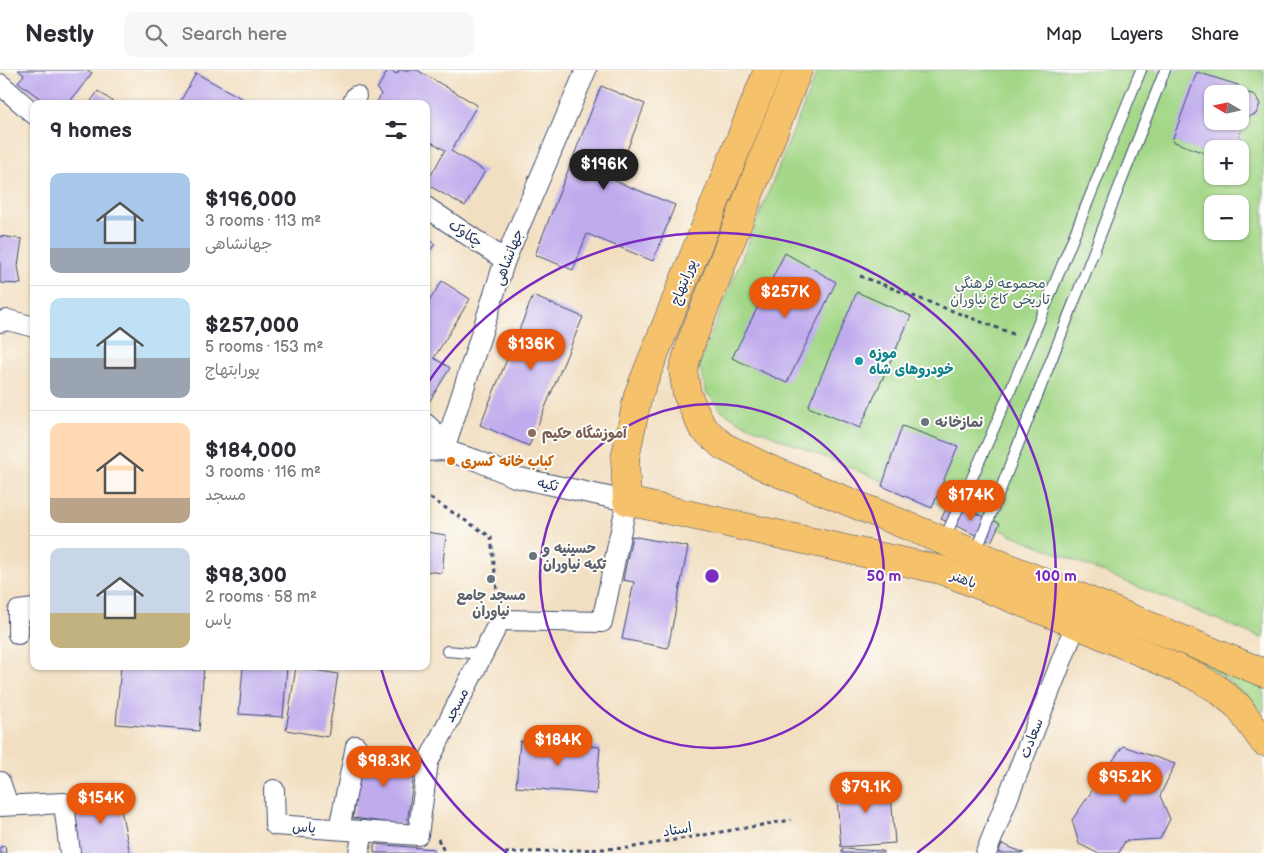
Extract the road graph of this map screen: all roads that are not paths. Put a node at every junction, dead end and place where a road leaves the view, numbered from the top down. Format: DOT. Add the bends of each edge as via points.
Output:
graph roads {
  1 [pos="586,70"];
  2 [pos="768,70"];
  3 [pos="798,70"];
  4 [pos="1141,70"];
  5 [pos="1165,70"];
  6 [pos="0,84"];
  7 [pos="30,110"];
  8 [pos="430,210"];
  9 [pos="505,260"];
  10 [pos="0,322"];
  11 [pos="30,326"];
  12 [pos="430,431"];
  13 [pos="439,448"];
  14 [pos="626,501"];
  15 [pos="944,540"];
  16 [pos="976,553"];
  17 [pos="30,609"];
  18 [pos="1076,624"];
  19 [pos="18,634"];
  20 [pos="447,651"];
  21 [pos="482,654"];
  22 [pos="1263,673"];
  23 [pos="1238,706"];
  24 [pos="1264,725"];
  25 [pos="1264,742"];
  26 [pos="356,746"];
  27 [pos="0,782"];
  28 [pos="274,790"];
  29 [pos="4,805"];
  30 [pos="339,829"];
  31 [pos="363,831"];
  32 [pos="70,853"];
  33 [pos="359,853"];
  34 [pos="986,853"];
  1 -- 9 [label="street, جهانشاهی"];
  2 -- 14 [label="main road, پورابتهاج" via="638,395 625,459"];
  3 -- 15 [label="main road, باهنر" via="692,340 683,370 687,394 702,427 723,446 767,468"];
  4 -- 15 [label="lane" via="1031,340"];
  5 -- 16 [label="lane"];
  6 -- 7 [label="street"];
  8 -- 9 [label="street, چکاوک"];
  9 -- 13 [label="street, جهانشاهی"];
  10 -- 11 [label="street" via="8,320"];
  12 -- 13 [label="street"];
  13 -- 14 [label="street, تکیه" via="515,477"];
  14 -- 18 [label="main road, باهنر" via="941,570"];
  14 -- 21 [label="street, مسجد" via="602,622 500,620"];
  15 -- 16 [label="main road, باهنر"];
  16 -- 22 [label="main road, باهنر"];
  17 -- 19 [label="street" via="18,611"];
  18 -- 23 [label="main road, باهنر" via="1193,675"];
  18 -- 34 [label="street, سعادت"];
  20 -- 21 [label="lane"];
  21 -- 31 [label="street, مسجد" via="428,762 418,835"];
  23 -- 24 [label="main road"];
  23 -- 25 [label="main road, باهنر"];
  26 -- 30 [label="street"];
  27 -- 29 [label="street"];
  28 -- 30 [label="street, یاس" via="275,825"];
  29 -- 32 [label="street" via="64,803"];
  30 -- 31 [label="street, یاس"];
  31 -- 33 [label="street"];
}
